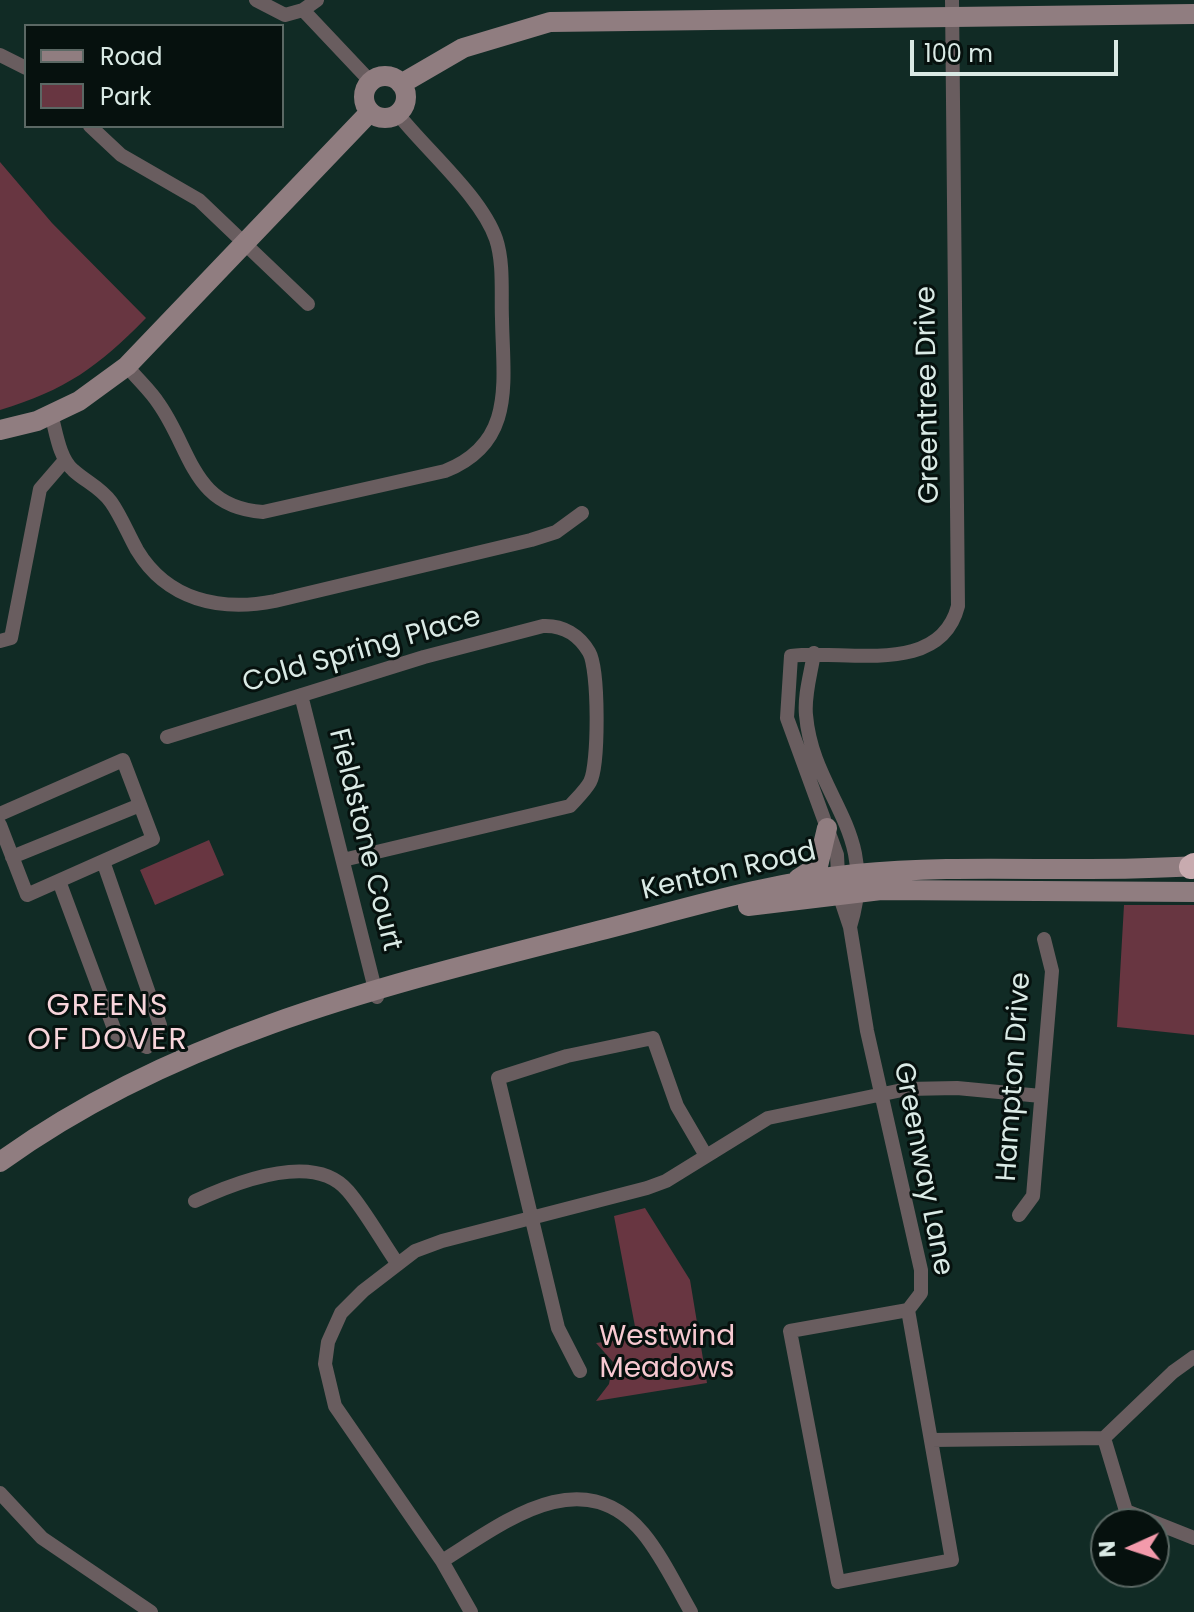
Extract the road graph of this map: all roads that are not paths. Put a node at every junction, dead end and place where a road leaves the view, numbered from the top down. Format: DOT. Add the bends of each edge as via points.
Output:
graph roads {
  1 [pos="256,0"];
  2 [pos="317,0"];
  3 [pos="952,7"];
  4 [pos="303,10"];
  5 [pos="1194,14"];
  6 [pos="0,55"];
  7 [pos="24,67"];
  8 [pos="371,82"];
  9 [pos="401,84"];
  10 [pos="370,112"];
  11 [pos="397,113"];
  12 [pos="92,128"];
  13 [pos="243,244"];
  14 [pos="308,304"];
  15 [pos="127,366"];
  16 [pos="51,414"];
  17 [pos="0,430"];
  18 [pos="65,460"];
  19 [pos="582,513"];
  20 [pos="0,641"];
  21 [pos="814,653"];
  22 [pos="301,695"];
  23 [pos="167,737"];
  24 [pos="140,805"];
  25 [pos="0,814"];
  26 [pos="0,825"];
  27 [pos="827,828"];
  28 [pos="12,857"];
  29 [pos="343,860"];
  30 [pos="104,864"];
  31 [pos="1193,866"];
  32 [pos="59,881"];
  33 [pos="849,884"];
  34 [pos="776,886"];
  35 [pos="1194,892"];
  36 [pos="1044,939"];
  37 [pos="376,993"];
  38 [pos="147,1047"];
  39 [pos="156,1070"];
  40 [pos="883,1093"];
  41 [pos="1041,1096"];
  42 [pos="705,1154"];
  43 [pos="0,1162"];
  44 [pos="195,1201"];
  45 [pos="1019,1215"];
  46 [pos="533,1219"];
  47 [pos="397,1263"];
  48 [pos="908,1310"];
  49 [pos="1194,1357"];
  50 [pos="580,1371"];
  51 [pos="1104,1438"];
  52 [pos="931,1440"];
  53 [pos="0,1493"];
  54 [pos="1194,1538"];
  55 [pos="442,1561"];
  56 [pos="151,1612"];
  57 [pos="471,1612"];
  58 [pos="691,1612"];
  1 -- 4 [label="street" via="285,15"];
  2 -- 4 [label="street"];
  3 -- 5 [label="main road"];
  3 -- 9 [label="main road" via="550,22 463,48"];
  3 -- 21 [label="street, Greentree Drive" via="958,606 945,636 919,651"];
  4 -- 8 [label="street"];
  6 -- 7 [label="street"];
  8 -- 9 [label="main road" via="384,76"];
  8 -- 10 [label="main road" via="364,96"];
  9 -- 11 [label="main road" via="405,99"];
  10 -- 11 [label="main road" via="383,117"];
  10 -- 13 [label="main road"];
  11 -- 15 [label="street" via="475,205 496,239 504,404 490,438 472,459 445,471 263,512 242,511 203,486 159,404"];
  12 -- 13 [label="street" via="121,155 199,200"];
  13 -- 14 [label="street"];
  13 -- 15 [label="main road"];
  15 -- 16 [label="main road"];
  16 -- 17 [label="main road"];
  16 -- 18 [label="street"];
  18 -- 19 [label="street" via="112,503 160,581 195,600 227,605 275,601 531,540 556,532"];
  18 -- 20 [label="street" via="40,489 11,638"];
  21 -- 27 [label="street, Greentree Drive" via="791,656 787,718"];
  21 -- 33 [label="street" via="806,714 812,744 854,845"];
  22 -- 23 [label="street, Cold Spring Place"];
  22 -- 29 [label="street, Fieldstone Court"];
  22 -- 29 [label="street, Cold Spring Place" via="543,626 572,632 591,654 596,708 590,782 570,806"];
  24 -- 25 [label="street" via="123,760"];
  24 -- 28 [label="street"];
  24 -- 30 [label="street" via="153,839"];
  26 -- 28 [label="street"];
  27 -- 33 [label="street, Greentree Drive"];
  27 -- 34 [label="main road" via="818,866 806,877"];
  28 -- 32 [label="street" via="27,895"];
  29 -- 37 [label="street, Fieldstone Court"];
  30 -- 32 [label="street"];
  30 -- 38 [label="street" via="160,1025"];
  31 -- 33 [label="main road, Kenton Road" via="1004,868"];
  32 -- 38 [label="street" via="116,1034"];
  33 -- 34 [label="main road, Kenton Road"];
  33 -- 35 [label="main road, Kenton Road"];
  33 -- 37 [label="main road, Kenton Road"];
  33 -- 40 [label="street, Greenway Lane" via="850,927"];
  34 -- 37 [label="main road, Kenton Road"];
  36 -- 41 [label="street, Hampton Drive" via="1052,971"];
  37 -- 39 [label="main road, Kenton Road" via="289,1018"];
  38 -- 39 [label="street"];
  39 -- 43 [label="main road, Kenton Road"];
  40 -- 41 [label="street" via="957,1088"];
  40 -- 42 [label="street" via="768,1118"];
  40 -- 48 [label="street, Greenway Lane" via="921,1270 921,1293"];
  41 -- 45 [label="street, Hampton Drive" via="1033,1196"];
  42 -- 46 [label="street" via="666,1181"];
  42 -- 46 [label="street" via="677,1106 653,1038 567,1056 498,1078"];
  44 -- 47 [label="street" via="269,1174 326,1175 346,1188"];
  46 -- 47 [label="street" via="442,1241"];
  46 -- 50 [label="street" via="558,1328"];
  47 -- 55 [label="street" via="341,1313 328,1342 328,1386 335,1406"];
  48 -- 52 [label="street, Greenway Lane"];
  48 -- 52 [label="street, Greenway Lane" via="790,1331 838,1582 952,1560"];
  49 -- 51 [label="street"];
  51 -- 52 [label="street"];
  51 -- 54 [label="street" via="1126,1511"];
  53 -- 56 [label="street" via="42,1538"];
  55 -- 57 [label="street"];
  55 -- 58 [label="street" via="543,1502 590,1501 634,1523 646,1536"];
}
